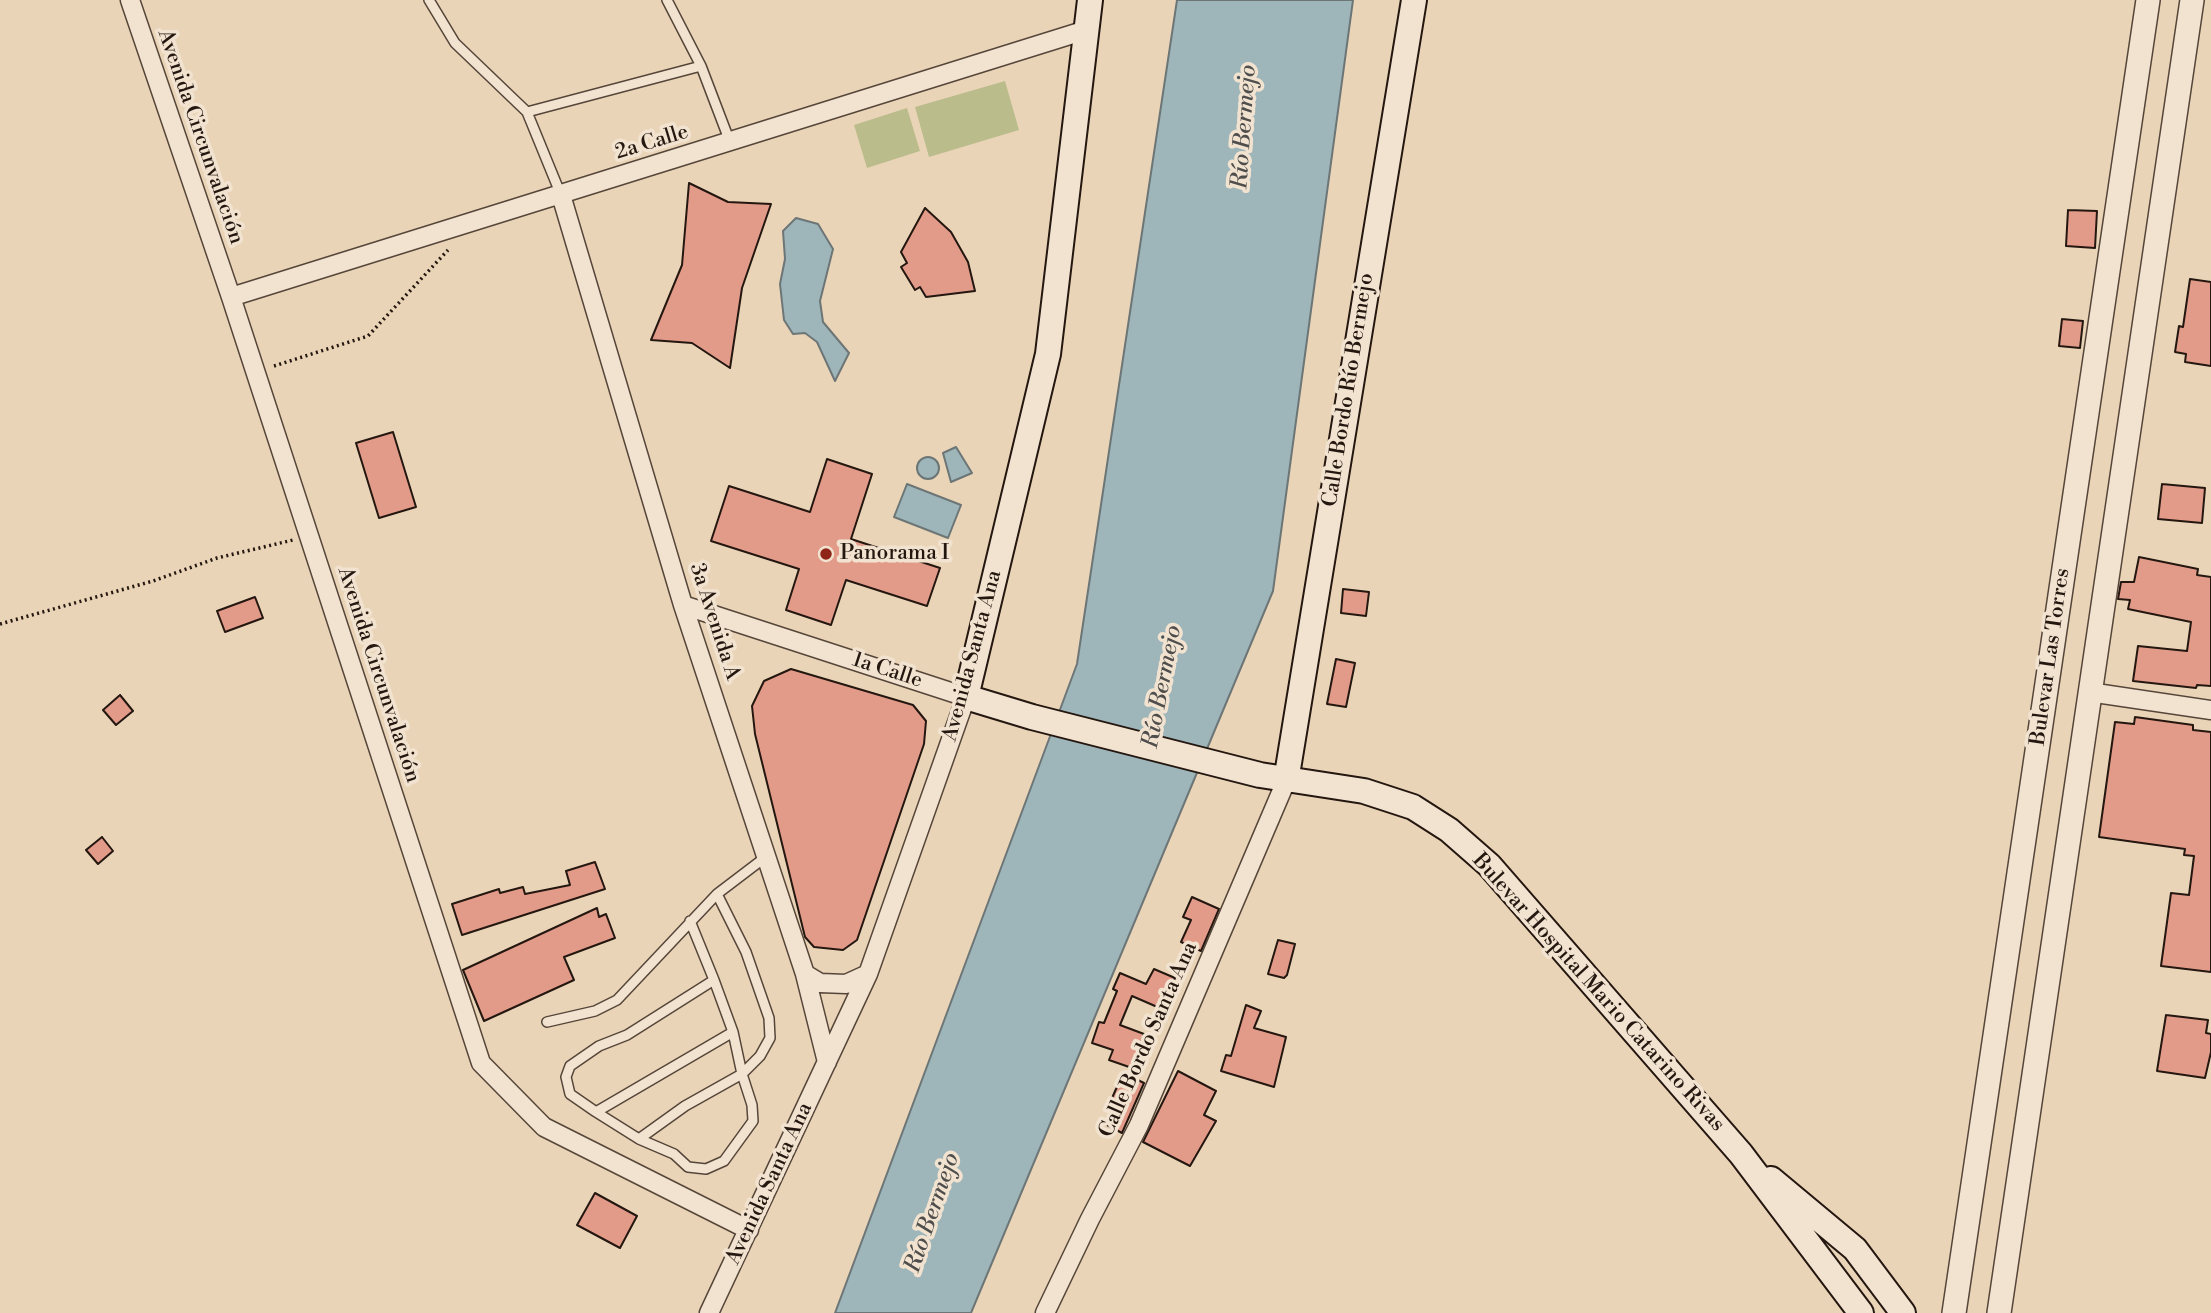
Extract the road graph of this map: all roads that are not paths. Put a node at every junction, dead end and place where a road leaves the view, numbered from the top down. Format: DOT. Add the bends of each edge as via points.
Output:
graph roads {
  1 [pos="130,0"];
  2 [pos="429,0"];
  3 [pos="667,0"];
  4 [pos="1090,0"];
  5 [pos="1414,0"];
  6 [pos="2148,0"];
  7 [pos="2192,0"];
  8 [pos="1086,30"];
  9 [pos="701,66"];
  10 [pos="527,112"];
  11 [pos="730,142"];
  12 [pos="561,195"];
  13 [pos="231,298"];
  14 [pos="683,605"];
  15 [pos="2089,692"];
  16 [pos="966,697"];
  17 [pos="2211,710"];
  18 [pos="1214,763"];
  19 [pos="1286,781"];
  20 [pos="767,856"];
  21 [pos="717,894"];
  22 [pos="690,921"];
  23 [pos="804,974"];
  24 [pos="868,974"];
  25 [pos="714,980"];
  26 [pos="547,1022"];
  27 [pos="733,1032"];
  28 [pos="827,1062"];
  29 [pos="742,1074"];
  30 [pos="596,1112"];
  31 [pos="639,1139"];
  32 [pos="1741,1154"];
  33 [pos="748,1230"];
  34 [pos="709,1313"];
  35 [pos="1045,1313"];
  36 [pos="1861,1313"];
  37 [pos="1903,1313"];
  38 [pos="1954,1313"];
  39 [pos="1999,1313"];
  1 -- 13 [label="street, Avenida Circunvalación"];
  2 -- 10 [label="lane" via="455,43"];
  3 -- 9 [label="lane"];
  4 -- 8 [label="main road, Avenida Santa Ana"];
  5 -- 19 [label="main road, Calle Bordo Río Bermejo"];
  6 -- 38 [label="street, Bulevar Las Torres"];
  7 -- 15 [label="street, Bulevar Las Torres"];
  8 -- 11 [label="street, 2a Calle"];
  8 -- 16 [label="main road, Avenida Santa Ana" via="1048,354"];
  9 -- 10 [label="lane"];
  9 -- 11 [label="lane"];
  10 -- 12 [label="lane"];
  11 -- 12 [label="street, 2a Calle"];
  12 -- 13 [label="street, 2a Calle"];
  12 -- 14 [label="street, 3a Avenida A"];
  13 -- 33 [label="street, Avenida Circunvalación" via="481,1063 544,1127"];
  14 -- 16 [label="street, 1a Calle"];
  14 -- 20 [label="street, 3a Avenida A"];
  15 -- 17 [label="street"];
  15 -- 39 [label="street, Bulevar Las Torres"];
  16 -- 18 [label="main road, 1a Calle"];
  16 -- 24 [label="street, Avenida Santa Ana"];
  18 -- 19 [label="main road, Bulevar Hospital Mario Catarino Rivas"];
  19 -- 32 [label="main road, Bulevar Hospital Mario Catarino Rivas" via="1364,791 1413,807 1448,830 1489,865"];
  19 -- 35 [label="street, Calle Bordo Santa Ana" via="1139,1125"];
  20 -- 21 [label="lane"];
  20 -- 23 [label="street, 3a Avenida A"];
  21 -- 22 [label="lane"];
  21 -- 29 [label="lane" via="746,952 769,1018 770,1038"];
  22 -- 25 [label="lane"];
  22 -- 26 [label="lane" via="617,1000 595,1011"];
  23 -- 24 [label="street" via="820,983 846,984"];
  23 -- 28 [label="street, 3a Avenida A"];
  24 -- 28 [label="street, Avenida Santa Ana"];
  25 -- 27 [label="lane"];
  25 -- 30 [label="lane" via="570,1066 566,1077 570,1094"];
  27 -- 29 [label="lane"];
  27 -- 30 [label="lane"];
  28 -- 33 [label="street, Avenida Santa Ana"];
  29 -- 31 [label="lane"];
  29 -- 31 [label="lane" via="753,1121 724,1161 706,1169 688,1167 674,1154"];
  30 -- 31 [label="lane"];
  32 -- 36 [label="main road, Bulevar Hospital Mario Catarino Rivas"];
  32 -- 37 [label="main road, Bulevar Hospital Mario Catarino Rivas" via="1855,1249"];
  33 -- 34 [label="street, Avenida Santa Ana"];
}
